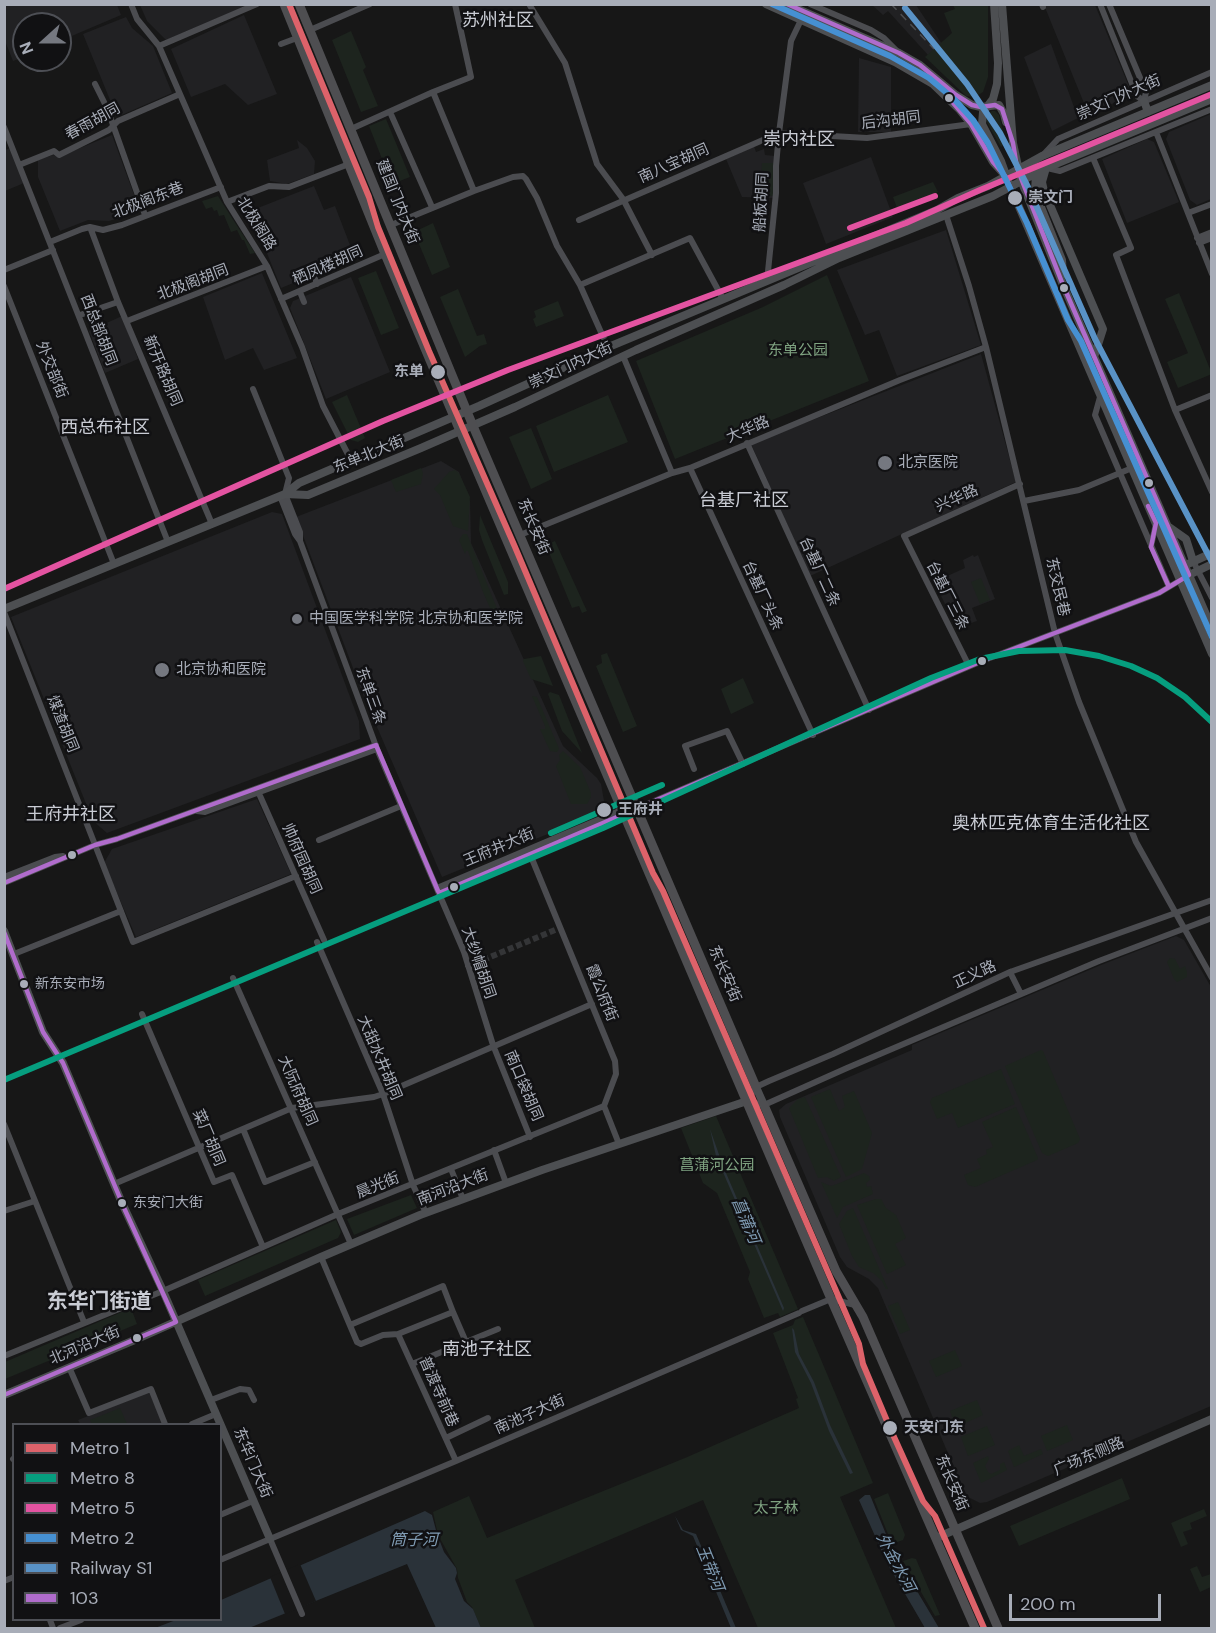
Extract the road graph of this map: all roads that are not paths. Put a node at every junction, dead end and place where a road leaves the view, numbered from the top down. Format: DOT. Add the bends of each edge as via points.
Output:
graph roads {
  1 [pos="131,4"];
  2 [pos="257,4"];
  3 [pos="284,4"];
  4 [pos="299,4"];
  5 [pos="370,4"];
  6 [pos="455,4"];
  7 [pos="529,4"];
  8 [pos="766,4"];
  9 [pos="786,4"];
  10 [pos="810,4"];
  11 [pos="994,4"];
  12 [pos="1002,4"];
  13 [pos="1100,4"];
  14 [pos="1109,4"];
  15 [pos="798,7"];
  16 [pos="801,20"];
  17 [pos="310,30"];
  18 [pos="297,38"];
  19 [pos="281,44"];
  20 [pos="159,46"];
  21 [pos="899,53"];
  22 [pos="1212,72"];
  23 [pos="95,84"];
  24 [pos="1212,85"];
  25 [pos="433,92"];
  26 [pos="180,94"];
  27 [pos="1212,99"];
  28 [pos="1144,101"];
  29 [pos="988,106"];
  30 [pos="1212,109"];
  31 [pos="390,112"];
  32 [pos="1148,112"];
  33 [pos="971,124"];
  34 [pos="113,127"];
  35 [pos="4,128"];
  36 [pos="1154,128"];
  37 [pos="351,129"];
  38 [pos="779,133"];
  39 [pos="1013,143"];
  40 [pos="1042,156"];
  41 [pos="1094,158"];
  42 [pos="349,164"];
  43 [pos="19,165"];
  44 [pos="1017,168"];
  45 [pos="1046,168"];
  46 [pos="1036,173"];
  47 [pos="1005,176"];
  48 [pos="1021,180"];
  49 [pos="1010,186"];
  50 [pos="221,187"];
  51 [pos="474,191"];
  52 [pos="623,199"];
  53 [pos="227,202"];
  54 [pos="1212,204"];
  55 [pos="432,207"];
  56 [pos="1188,213"];
  57 [pos="145,215"];
  58 [pos="946,215"];
  59 [pos="579,220"];
  60 [pos="391,225"];
  61 [pos="90,228"];
  62 [pos="1212,232"];
  63 [pos="1212,238"];
  64 [pos="1198,240"];
  65 [pos="50,242"];
  66 [pos="53,250"];
  67 [pos="385,254"];
  68 [pos="652,255"];
  69 [pos="267,266"];
  70 [pos="4,270"];
  71 [pos="313,274"];
  72 [pos="1212,274"];
  73 [pos="767,281"];
  74 [pos="317,284"];
  75 [pos="580,285"];
  76 [pos="1063,285"];
  77 [pos="4,286"];
  78 [pos="300,292"];
  79 [pos="281,299"];
  80 [pos="723,299"];
  81 [pos="118,302"];
  82 [pos="304,302"];
  83 [pos="80,315"];
  84 [pos="128,321"];
  85 [pos="611,346"];
  86 [pos="986,347"];
  87 [pos="623,356"];
  88 [pos="1094,357"];
  89 [pos="253,389"];
  90 [pos="1212,395"];
  91 [pos="1101,396"];
  92 [pos="1175,410"];
  93 [pos="467,411"];
  94 [pos="454,417"];
  95 [pos="473,426"];
  96 [pos="460,431"];
  97 [pos="747,443"];
  98 [pos="352,462"];
  99 [pos="690,468"];
  100 [pos="1132,468"];
  101 [pos="672,473"];
  102 [pos="1119,473"];
  103 [pos="1020,484"];
  104 [pos="1212,492"];
  105 [pos="283,495"];
  106 [pos="1024,501"];
  107 [pos="1156,523"];
  108 [pos="212,524"];
  109 [pos="520,535"];
  110 [pos="904,536"];
  111 [pos="168,542"];
  112 [pos="1151,547"];
  113 [pos="1212,553"];
  114 [pos="1189,563"];
  115 [pos="114,564"];
  116 [pos="1212,564"];
  117 [pos="1198,570"];
  118 [pos="1185,577"];
  119 [pos="1169,587"];
  120 [pos="1212,598"];
  121 [pos="4,610"];
  122 [pos="1212,628"];
  123 [pos="1055,633"];
  124 [pos="1212,654"];
  125 [pos="969,666"];
  126 [pos="870,710"];
  127 [pos="813,735"];
  128 [pos="376,747"];
  129 [pos="743,764"];
  130 [pos="694,769"];
  131 [pos="257,790"];
  132 [pos="401,806"];
  133 [pos="638,809"];
  134 [pos="622,811"];
  135 [pos="319,840"];
  136 [pos="95,845"];
  137 [pos="530,854"];
  138 [pos="67,856"];
  139 [pos="296,876"];
  140 [pos="4,877"];
  141 [pos="4,883"];
  142 [pos="438,891"];
  143 [pos="1212,900"];
  144 [pos="121,911"];
  145 [pos="1176,913"];
  146 [pos="1212,918"];
  147 [pos="1183,929"];
  148 [pos="4,931"];
  149 [pos="320,941"];
  150 [pos="14,954"];
  151 [pos="483,960"];
  152 [pos="468,966"];
  153 [pos="1010,972"];
  154 [pos="233,978"];
  155 [pos="1212,978"];
  156 [pos="1021,994"];
  157 [pos="592,1004"];
  158 [pos="142,1014"];
  159 [pos="493,1045"];
  160 [pos="756,1087"];
  161 [pos="383,1094"];
  162 [pos="747,1101"];
  163 [pos="764,1105"];
  164 [pos="604,1106"];
  165 [pos="292,1108"];
  166 [pos="4,1124"];
  167 [pos="243,1129"];
  168 [pos="530,1137"];
  169 [pos="619,1144"];
  170 [pos="199,1148"];
  171 [pos="494,1150"];
  172 [pos="315,1162"];
  173 [pos="451,1168"];
  174 [pos="506,1183"];
  175 [pos="114,1184"];
  176 [pos="413,1185"];
  177 [pos="463,1199"];
  178 [pos="35,1201"];
  179 [pos="4,1211"];
  180 [pos="426,1213"];
  181 [pos="338,1214"];
  182 [pos="351,1244"];
  183 [pos="263,1247"];
  184 [pos="321,1257"];
  185 [pos="163,1291"];
  186 [pos="831,1299"];
  187 [pos="855,1305"];
  188 [pos="453,1312"];
  189 [pos="84,1322"];
  190 [pos="176,1322"];
  191 [pos="350,1326"];
  192 [pos="498,1329"];
  193 [pos="398,1334"];
  194 [pos="466,1342"];
  195 [pos="4,1356"];
  196 [pos="412,1364"];
  197 [pos="69,1367"];
  198 [pos="4,1395"];
  199 [pos="211,1400"];
  200 [pos="254,1400"];
  201 [pos="216,1414"];
  202 [pos="488,1418"];
  203 [pos="1212,1419"];
  204 [pos="164,1423"];
  205 [pos="196,1423"];
  206 [pos="220,1423"];
  207 [pos="222,1428"];
  208 [pos="446,1438"];
  209 [pos="456,1461"];
  210 [pos="253,1501"];
  211 [pos="222,1514"];
  212 [pos="955,1530"];
  213 [pos="936,1538"];
  214 [pos="270,1539"];
  215 [pos="222,1559"];
  216 [pos="301,1611"];
  217 [pos="79,1621"];
  218 [pos="60,1629"];
  219 [pos="975,1629"];
  220 [pos="998,1629"];
  1 -- 20 [label="street, 北极阁路" via="137,19"];
  2 -- 20 [label="street"];
  3 -- 18 [label="highway, 建国门内大街"];
  4 -- 17 [label="highway, 建国门内大街"];
  5 -- 17 [label="street"];
  6 -- 25 [label="street" via="471,77"];
  7 -- 52 [label="street" via="566,63 597,164"];
  8 -- 16 [label="main road"];
  9 -- 15 [label="main road"];
  10 -- 21 [label="street" via="871,30"];
  11 -- 29 [label="main road" via="998,75"];
  12 -- 39 [label="main road"];
  13 -- 28 [label="street" via="1137,96"];
  14 -- 28 [label="street" via="1146,92"];
  15 -- 21 [label="main road"];
  16 -- 33 [label="main road" via="917,73 944,94"];
  16 -- 38 [label="street, 船板胡同" via="791,42"];
  17 -- 37 [label="highway, 建国门内大街"];
  18 -- 19 [label="street"];
  18 -- 42 [label="highway, 建国门内大街"];
  20 -- 26 [label="street, 北极阁路"];
  21 -- 29 [label="main road" via="972,105"];
  22 -- 28 [label="street, 崇文门外大街"];
  23 -- 34 [label="street"];
  24 -- 32 [label="main road, 崇文门外大街"];
  25 -- 31 [label="street"];
  25 -- 51 [label="street"];
  26 -- 34 [label="street, 春雨胡同" via="118,121"];
  26 -- 50 [label="street, 北极阁路"];
  27 -- 36 [label="main road"];
  28 -- 32 [label="main road"];
  28 -- 40 [label="street, 崇文门外大街" via="1058,139"];
  29 -- 39 [label="main road" via="999,105 1002,109"];
  29 -- 47 [label="main road" via="982,112 982,124"];
  30 -- 36 [label="street"];
  31 -- 37 [label="street"];
  31 -- 55 [label="street"];
  32 -- 40 [label="main road, 崇文门外大街"];
  33 -- 38 [label="street, 后沟胡同" via="867,138"];
  33 -- 47 [label="main road"];
  34 -- 43 [label="street, 春雨胡同" via="59,155 54,151"];
  34 -- 57 [label="street"];
  35 -- 43 [label="street, 西总部胡同"];
  36 -- 41 [label="street"];
  36 -- 45 [label="main road"];
  36 -- 56 [label="street"];
  37 -- 60 [label="highway, 建国门内大街"];
  38 -- 52 [label="street, 南八宝胡同"];
  38 -- 73 [label="street, 船板胡同"];
  39 -- 44 [label="main road"];
  40 -- 44 [label="main road, 崇文门外大街"];
  41 -- 45 [label="street" via="1060,171"];
  41 -- 92 [label="street" via="1131,248 1116,255"];
  42 -- 53 [label="street" via="289,188 269,186"];
  42 -- 67 [label="highway, 建国门内大街"];
  43 -- 65 [label="street, 西总部胡同"];
  44 -- 47 [label="main road, 崇文门外大街"];
  44 -- 48 [label="main road"];
  45 -- 46 [label="main road"];
  45 -- 88 [label="main road" via="1044,191 1103,329"];
  46 -- 48 [label="main road"];
  46 -- 76 [label="main road" via="1035,192 1062,260"];
  47 -- 49 [label="main road"];
  47 -- 73 [label="main road, 崇文门内大街" via="937,210"];
  48 -- 49 [label="main road"];
  48 -- 76 [label="main road"];
  49 -- 58 [label="main road, 崇文门内大街"];
  49 -- 91 [label="main road"];
  50 -- 53 [label="street, 北极阁路"];
  50 -- 57 [label="street, 北极阁东巷"];
  51 -- 55 [label="street"];
  51 -- 75 [label="street" via="501,180 519,176 526,179 556,246"];
  52 -- 59 [label="street, 南八宝胡同"];
  52 -- 68 [label="street"];
  53 -- 69 [label="street, 北极阁路"];
  54 -- 56 [label="street"];
  55 -- 60 [label="street"];
  56 -- 64 [label="street"];
  57 -- 61 [label="street, 北极阁东巷" via="103,230"];
  58 -- 86 [label="street, 东交民巷"];
  58 -- 87 [label="main road, 崇文门内大街" via="839,258"];
  60 -- 93 [label="highway, 建国门内大街"];
  61 -- 65 [label="street, 北极阁东巷"];
  61 -- 81 [label="street, 新开路胡同"];
  62 -- 64 [label="street"];
  63 -- 64 [label="street"];
  64 -- 72 [label="street"];
  65 -- 66 [label="street, 西总部胡同"];
  66 -- 70 [label="street"];
  66 -- 83 [label="street, 西总部胡同"];
  67 -- 74 [label="street, 栖凤楼胡同"];
  67 -- 94 [label="highway, 建国门内大街"];
  68 -- 75 [label="street"];
  68 -- 80 [label="street" via="690,238"];
  69 -- 79 [label="street, 北极阁路"];
  69 -- 84 [label="street, 北极阁胡同"];
  71 -- 74 [label="street"];
  73 -- 80 [label="main road, 崇文门内大街"];
  74 -- 78 [label="street, 栖凤楼胡同"];
  75 -- 85 [label="street" via="604,339"];
  76 -- 88 [label="main road"];
  77 -- 115 [label="street, 外交部街"];
  78 -- 79 [label="street, 栖凤楼胡同"];
  78 -- 82 [label="street"];
  79 -- 98 [label="street, 北极阁路" via="323,406"];
  80 -- 85 [label="main road, 崇文门内大街"];
  81 -- 83 [label="street"];
  81 -- 84 [label="street, 新开路胡同"];
  83 -- 111 [label="street, 西总部胡同"];
  84 -- 108 [label="street, 新开路胡同"];
  85 -- 93 [label="main road, 崇文门内大街"];
  86 -- 97 [label="street, 大华路"];
  86 -- 103 [label="street, 东交民巷"];
  87 -- 95 [label="main road, 崇文门内大街"];
  87 -- 101 [label="street"];
  88 -- 114 [label="main road" via="1167,525 1186,539"];
  89 -- 105 [label="street, 东单三条" via="289,478"];
  90 -- 92 [label="street"];
  91 -- 100 [label="main road"];
  91 -- 102 [label="street" via="1095,415"];
  92 -- 104 [label="street"];
  93 -- 94 [label="main road, 崇文门内大街"];
  93 -- 95 [label="highway, 建国门内大街"];
  94 -- 96 [label="highway, 建国门内大街"];
  94 -- 98 [label="main road, 东单北大街"];
  95 -- 96 [label="main road, 崇文门内大街"];
  95 -- 109 [label="highway, 东长安街"];
  96 -- 105 [label="main road, 东单北大街" via="308,495"];
  96 -- 134 [label="highway, 东长安街"];
  97 -- 99 [label="street, 大华路"];
  97 -- 126 [label="street, 台基厂二条"];
  98 -- 105 [label="main road, 东单北大街" via="299,483"];
  99 -- 101 [label="street, 大华路"];
  99 -- 127 [label="street, 台基厂头条"];
  100 -- 102 [label="street"];
  100 -- 107 [label="main road"];
  101 -- 109 [label="street, 大华路"];
  102 -- 106 [label="street" via="1079,490"];
  102 -- 112 [label="street"];
  103 -- 106 [label="street, 东交民巷"];
  103 -- 110 [label="street, 兴华路"];
  105 -- 108 [label="main road, 东单北大街"];
  105 -- 128 [label="street, 东单三条" via="300,532"];
  106 -- 123 [label="street, 东交民巷"];
  107 -- 112 [label="street"];
  107 -- 118 [label="main road"];
  108 -- 111 [label="main road, 东单北大街"];
  109 -- 133 [label="highway, 东长安街"];
  110 -- 125 [label="street, 台基厂三条"];
  111 -- 115 [label="main road, 东单北大街"];
  112 -- 119 [label="street"];
  113 -- 114 [label="main road"];
  114 -- 117 [label="street"];
  114 -- 118 [label="main road"];
  115 -- 121 [label="main road, 东单北大街"];
  116 -- 117 [label="main road"];
  117 -- 118 [label="main road"];
  117 -- 120 [label="street"];
  118 -- 119 [label="street"];
  118 -- 122 [label="main road"];
  118 -- 124 [label="main road"];
  119 -- 123 [label="street"];
  121 -- 136 [label="street, 煤渣胡同"];
  123 -- 125 [label="street"];
  123 -- 145 [label="street, 东交民巷" via="1136,842"];
  125 -- 126 [label="street"];
  126 -- 127 [label="street"];
  127 -- 129 [label="street"];
  128 -- 131 [label="street"];
  128 -- 132 [label="street, 东单三条"];
  129 -- 130 [label="street" via="727,730 685,746"];
  129 -- 133 [label="street"];
  131 -- 136 [label="street"];
  131 -- 139 [label="street, 帅府园胡同"];
  132 -- 135 [label="street"];
  132 -- 142 [label="street, 东单三条"];
  133 -- 134 [label="street, 王府井大街"];
  133 -- 160 [label="highway, 东长安街"];
  134 -- 137 [label="street, 王府井大街"];
  134 -- 142 [label="street, 王府井大街"];
  134 -- 162 [label="highway, 东长安街"];
  136 -- 138 [label="street"];
  136 -- 144 [label="street, 煤渣胡同"];
  137 -- 142 [label="street, 王府井大街"];
  137 -- 157 [label="street, 霞公府街"];
  138 -- 140 [label="street"];
  138 -- 141 [label="street"];
  139 -- 144 [label="street, 煤渣胡同" via="133,942"];
  139 -- 149 [label="street, 帅府园胡同"];
  142 -- 152 [label="street, 大纱帽胡同"];
  143 -- 145 [label="street, 正义路"];
  144 -- 150 [label="street"];
  145 -- 147 [label="street, 东交民巷"];
  145 -- 153 [label="street, 正义路"];
  146 -- 147 [label="street"];
  147 -- 155 [label="street, 东交民巷"];
  147 -- 156 [label="street"];
  148 -- 150 [label="main road"];
  149 -- 161 [label="street, 大甜水井胡同"];
  150 -- 175 [label="main road" via="44,1032 63,1063"];
  151 -- 152 [label="street"];
  152 -- 159 [label="street, 大纱帽胡同"];
  153 -- 156 [label="street"];
  153 -- 160 [label="street, 正义路"];
  154 -- 165 [label="street, 大阮府胡同"];
  156 -- 163 [label="street"];
  157 -- 159 [label="street"];
  157 -- 164 [label="street, 霞公府街" via="617,1069"];
  158 -- 170 [label="street, 菜厂胡同"];
  159 -- 161 [label="street"];
  159 -- 168 [label="street, 南口袋胡同"];
  160 -- 162 [label="street"];
  160 -- 163 [label="main road, 东长安街"];
  161 -- 165 [label="street"];
  161 -- 176 [label="street, 大甜水井胡同"];
  162 -- 163 [label="street"];
  162 -- 169 [label="main road, 南河沿大街"];
  162 -- 186 [label="highway, 东长安街"];
  163 -- 187 [label="highway, 东长安街" via="836,1271"];
  164 -- 168 [label="street, 晨光街"];
  164 -- 169 [label="street"];
  165 -- 167 [label="street"];
  165 -- 172 [label="street, 大阮府胡同"];
  166 -- 178 [label="street"];
  167 -- 170 [label="street"];
  167 -- 172 [label="street" via="265,1182"];
  168 -- 171 [label="street, 晨光街"];
  169 -- 174 [label="main road, 南河沿大街"];
  170 -- 175 [label="street"];
  170 -- 183 [label="street, 菜厂胡同" via="214,1182 232,1174"];
  171 -- 173 [label="street, 晨光街"];
  171 -- 174 [label="street"];
  172 -- 181 [label="street, 大阮府胡同"];
  173 -- 176 [label="street, 晨光街"];
  173 -- 177 [label="street"];
  174 -- 177 [label="main road, 南河沿大街"];
  175 -- 185 [label="main road"];
  176 -- 180 [label="street, 大甜水井胡同"];
  176 -- 181 [label="street, 晨光街"];
  177 -- 180 [label="main road, 南河沿大街"];
  178 -- 179 [label="street"];
  178 -- 189 [label="street"];
  180 -- 182 [label="main road, 南河沿大街"];
  181 -- 182 [label="street, 大阮府胡同"];
  181 -- 183 [label="street, 晨光街"];
  182 -- 184 [label="main road, 南河沿大街"];
  183 -- 185 [label="street, 晨光街"];
  184 -- 190 [label="main road, 南河沿大街"];
  184 -- 191 [label="street"];
  185 -- 189 [label="street, 晨光街"];
  185 -- 190 [label="main road"];
  186 -- 187 [label="street"];
  186 -- 209 [label="street, 南池子大街"];
  186 -- 213 [label="highway, 东长安街"];
  187 -- 212 [label="highway, 东长安街"];
  188 -- 191 [label="street" via="443,1286"];
  188 -- 193 [label="street"];
  188 -- 194 [label="street"];
  189 -- 195 [label="street, 晨光街"];
  190 -- 197 [label="main road, 北河沿大街"];
  190 -- 199 [label="main road, 东华门大街"];
  191 -- 193 [label="street" via="361,1344"];
  192 -- 194 [label="street"];
  193 -- 196 [label="street, 普渡寺前巷"];
  194 -- 196 [label="street"];
  196 -- 208 [label="street, 普渡寺前巷"];
  197 -- 198 [label="main road, 北河沿大街"];
  197 -- 204 [label="street" via="89,1413 151,1389"];
  199 -- 200 [label="street" via="240,1389 249,1390"];
  199 -- 201 [label="main road, 东华门大街"];
  201 -- 205 [label="street"];
  201 -- 206 [label="main road, 东华门大街"];
  202 -- 208 [label="street"];
  203 -- 212 [label="main road, 广场东侧路"];
  207 -- 210 [label="main road, 东华门大街"];
  208 -- 209 [label="street, 普渡寺前巷"];
  209 -- 214 [label="street, 南池子大街"];
  210 -- 211 [label="street"];
  210 -- 214 [label="main road, 东华门大街"];
  212 -- 213 [label="main road, 广场东侧路"];
  212 -- 220 [label="highway, 东长安街"];
  213 -- 219 [label="highway, 东长安街"];
  214 -- 215 [label="street, 南池子大街"];
  214 -- 216 [label="street, 东华门大街"];
  217 -- 218 [label="street"];
}
